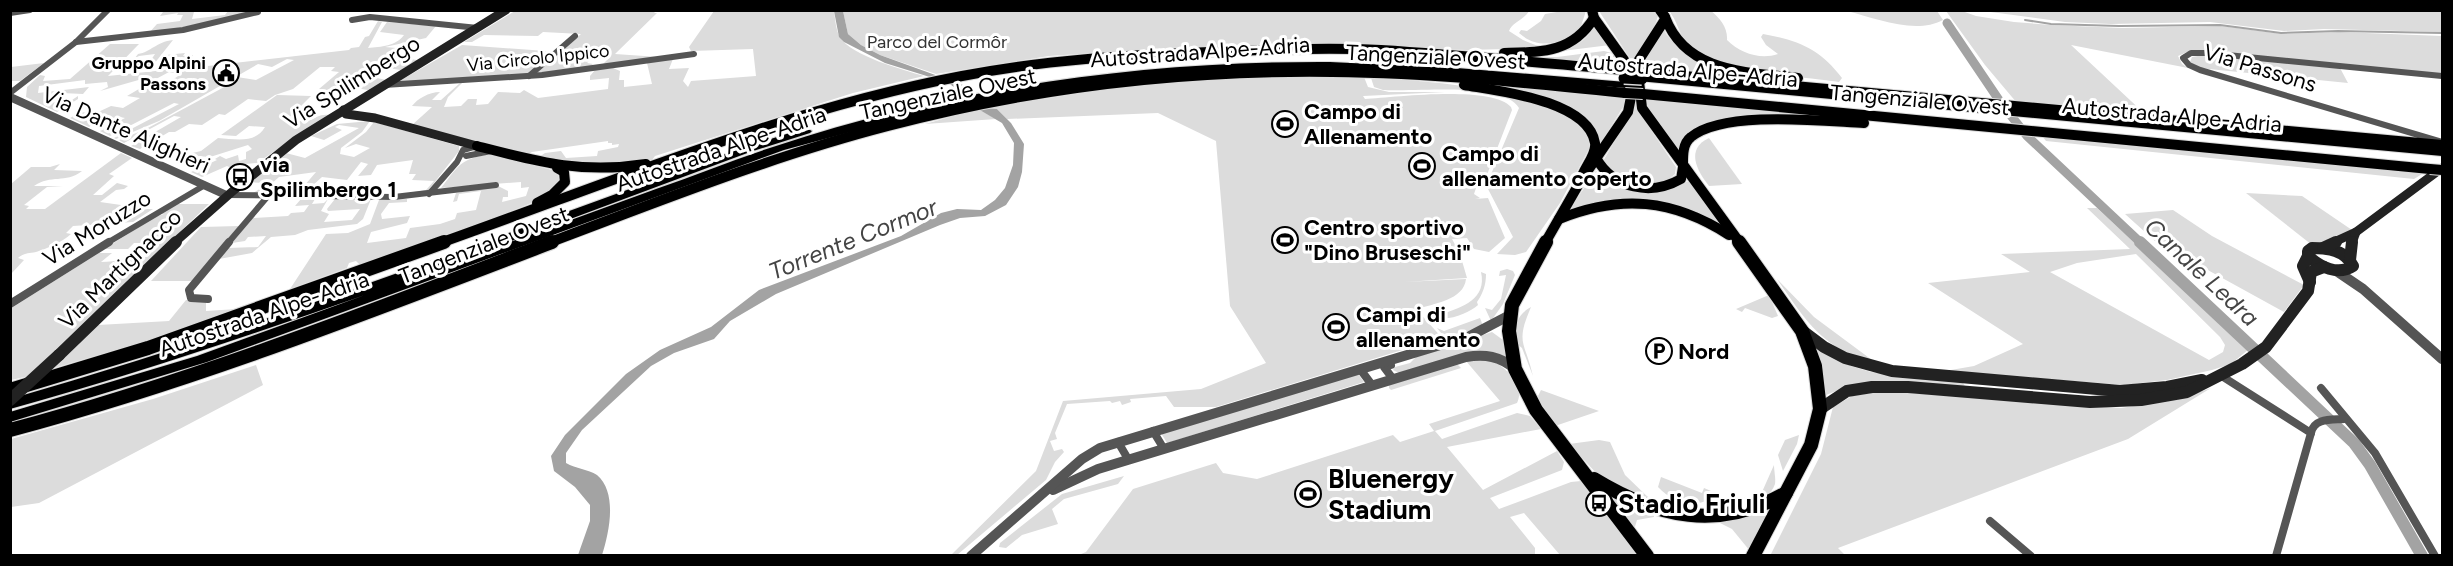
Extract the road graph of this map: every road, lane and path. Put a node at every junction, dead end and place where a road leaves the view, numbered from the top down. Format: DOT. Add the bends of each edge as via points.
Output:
graph roads {
  1 [pos="30,10"];
  2 [pos="108,10"];
  3 [pos="506,10"];
  4 [pos="258,12"];
  5 [pos="10,13"];
  6 [pos="1593,14"];
  7 [pos="1663,14"];
  8 [pos="352,20"];
  9 [pos="478,28"];
  10 [pos="575,36"];
  11 [pos="76,42"];
  12 [pos="1411,52"];
  13 [pos="694,54"];
  14 [pos="1365,73"];
  15 [pos="529,76"];
  16 [pos="2442,76"];
  17 [pos="1625,81"];
  18 [pos="1642,83"];
  19 [pos="384,85"];
  20 [pos="370,94"];
  21 [pos="1924,97"];
  22 [pos="11,98"];
  23 [pos="343,110"];
  24 [pos="370,116"];
  25 [pos="2013,119"];
  26 [pos="310,131"];
  27 [pos="2442,144"];
  28 [pos="477,146"];
  29 [pos="781,148"];
  30 [pos="464,149"];
  31 [pos="495,151"];
  32 [pos="694,153"];
  33 [pos="1596,158"];
  34 [pos="2439,164"];
  35 [pos="557,168"];
  36 [pos="1683,168"];
  37 [pos="1580,182"];
  38 [pos="205,185"];
  39 [pos="496,185"];
  40 [pos="226,195"];
  41 [pos="429,195"];
  42 [pos="268,196"];
  43 [pos="1559,219"];
  44 [pos="488,227"];
  45 [pos="2356,232"];
  46 [pos="1737,242"];
  47 [pos="2324,248"];
  48 [pos="2308,256"];
  49 [pos="2351,264"];
  50 [pos="2329,268"];
  51 [pos="2310,282"];
  52 [pos="2363,289"];
  53 [pos="207,299"];
  54 [pos="10,304"];
  55 [pos="1510,315"];
  56 [pos="1802,331"];
  57 [pos="1406,355"];
  58 [pos="2442,359"];
  59 [pos="1360,369"];
  60 [pos="1515,369"];
  61 [pos="2220,375"];
  62 [pos="1393,379"];
  63 [pos="1973,379"];
  64 [pos="1372,385"];
  65 [pos="2321,388"];
  66 [pos="10,390"];
  67 [pos="1979,392"];
  68 [pos="10,402"];
  69 [pos="1820,408"];
  70 [pos="10,417"];
  71 [pos="2342,419"];
  72 [pos="10,430"];
  73 [pos="1153,431"];
  74 [pos="2311,433"];
  75 [pos="1118,442"];
  76 [pos="1164,449"];
  77 [pos="1128,459"];
  78 [pos="1585,474"];
  79 [pos="1787,493"];
  80 [pos="1043,495"];
  81 [pos="1990,521"];
  82 [pos="971,555"];
  83 [pos="1647,555"];
  84 [pos="1753,555"];
  85 [pos="2031,555"];
  86 [pos="2276,555"];
  87 [pos="2435,555"];
  1 -- 5 [label="street"];
  2 -- 11 [label="street"];
  3 -- 9 [label="main road, Via Spilimbergo"];
  4 -- 11 [label="street" via="183,30"];
  6 -- 12 [label="main road" via="1588,29 1576,41 1555,49"];
  6 -- 33 [label="main road" via="1627,62 1631,98 1628,112"];
  7 -- 21 [label="main road" via="1680,45 1716,63"];
  7 -- 36 [label="main road" via="1637,63 1640,102"];
  8 -- 9 [label="street" via="370,17"];
  9 -- 19 [label="main road, Via Spilimbergo"];
  10 -- 15 [label="street"];
  11 -- 22 [label="street"];
  12 -- 17 [label="main road, Tangenziale Ovest"];
  12 -- 32 [label="main road, Tangenziale Ovest" via="1171,53 1006,69 844,103"];
  13 -- 15 [label="street, Via Circolo Ippico"];
  14 -- 17 [label="main road, Tangenziale Ovest"];
  14 -- 29 [label="main road, Tangenziale Ovest" via="1205,75 1124,83 1034,95"];
  14 -- 37 [label="main road" via="1509,93 1569,111 1586,125 1595,141"];
  15 -- 19 [label="street, Via Circolo Ippico"];
  16 -- 27 [label="street, Via Passons" via="2208,53 2191,53 2184,58 2200,70"];
  17 -- 18 [label="highway, Autostrada Alpe-Adria"];
  17 -- 29 [label="highway, Autostrada Alpe-Adria" via="1286,64 1144,72 1020,85"];
  18 -- 21 [label="main road, Tangenziale Ovest"];
  18 -- 25 [label="highway, Autostrada Alpe-Adria"];
  19 -- 20 [label="main road, Via Spilimbergo"];
  20 -- 23 [label="main road, Via Spilimbergo"];
  20 -- 24 [label="main road" via="363,107"];
  21 -- 25 [label="main road, Tangenziale Ovest"];
  22 -- 38 [label="street, Via Dante Alighieri"];
  23 -- 24 [label="main road" via="346,114"];
  23 -- 26 [label="main road, Via Spilimbergo"];
  24 -- 26 [label="main road"];
  24 -- 30 [label="main road"];
  25 -- 27 [label="main road, Tangenziale Ovest"];
  25 -- 34 [label="highway, Autostrada Alpe-Adria"];
  25 -- 36 [label="main road" via="1993,131 1868,123 1725,123 1689,139"];
  26 -- 40 [label="main road, Via Spilimbergo"];
  28 -- 30 [label="main road"];
  28 -- 30 [label="street"];
  28 -- 31 [label="main road"];
  29 -- 68 [label="highway, Autostrada Alpe-Adria" via="219,341"];
  29 -- 70 [label="highway, Autostrada Alpe-Adria" via="213,356"];
  29 -- 72 [label="main road, Tangenziale Ovest" via="643,207 387,304 158,386"];
  30 -- 31 [label="street"];
  30 -- 41 [label="street"];
  31 -- 35 [label="main road"];
  32 -- 35 [label="main road" via="598,171"];
  32 -- 44 [label="main road, Tangenziale Ovest"];
  33 -- 36 [label="main road" via="1600,168 1615,180 1646,188 1675,183 1681,179"];
  33 -- 37 [label="main road"];
  34 -- 45 [label="main road"];
  35 -- 44 [label="main road" via="566,177 558,190"];
  36 -- 46 [label="main road"];
  37 -- 43 [label="main road"];
  38 -- 40 [label="street, Via Dante Alighieri"];
  38 -- 54 [label="street, Via Moruzzo"];
  39 -- 41 [label="street"];
  40 -- 42 [label="street"];
  40 -- 68 [label="main road, Via Martignacco, bridge"];
  41 -- 42 [label="street"];
  42 -- 53 [label="street" via="191,286 191,298"];
  43 -- 46 [label="main road" via="1598,205 1651,204 1703,220"];
  43 -- 55 [label="main road" via="1522,284"];
  44 -- 66 [label="main road, Tangenziale Ovest" via="148,348"];
  45 -- 47 [label="main road"];
  45 -- 49 [label="main road" via="2350,246"];
  46 -- 56 [label="main road"];
  47 -- 48 [label="main road" via="2310,249"];
  47 -- 49 [label="main road" via="2337,252"];
  48 -- 50 [label="main road"];
  48 -- 51 [label="main road" via="2303,266"];
  49 -- 50 [label="main road" via="2343,270"];
  49 -- 52 [label="street"];
  50 -- 51 [label="main road" via="2311,272"];
  50 -- 52 [label="street"];
  51 -- 61 [label="main road" via="2308,291 2269,344"];
  52 -- 58 [label="street"];
  55 -- 57 [label="street" via="1470,336"];
  55 -- 60 [label="main road" via="1509,341"];
  56 -- 63 [label="main road" via="1832,353 1867,367"];
  56 -- 69 [label="main road" via="1818,379"];
  57 -- 59 [label="street"];
  57 -- 62 [label="street" via="1403,361 1384,367"];
  59 -- 64 [label="street"];
  59 -- 73 [label="street"];
  60 -- 62 [label="street" via="1500,358 1480,355"];
  60 -- 78 [label="main road" via="1536,410"];
  61 -- 63 [label="main road" via="2167,387 2120,391"];
  61 -- 67 [label="main road" via="2187,392 2125,402"];
  61 -- 74 [label="street"];
  62 -- 64 [label="street"];
  63 -- 67 [label="main road"];
  64 -- 76 [label="street"];
  65 -- 71 [label="street"];
  67 -- 69 [label="main road" via="1872,387 1847,391"];
  69 -- 79 [label="main road" via="1811,445"];
  71 -- 74 [label="street" via="2313,424"];
  71 -- 87 [label="street" via="2375,453"];
  73 -- 75 [label="street"];
  73 -- 76 [label="street"];
  74 -- 86 [label="street"];
  75 -- 77 [label="street"];
  75 -- 80 [label="street" via="1082,459"];
  76 -- 77 [label="street"];
  77 -- 80 [label="street" via="1076,477"];
  78 -- 79 [label="main road" via="1643,505 1695,516 1743,513"];
  78 -- 83 [label="main road"];
  79 -- 84 [label="main road"];
  80 -- 82 [label="street"];
  81 -- 85 [label="street"];
}
